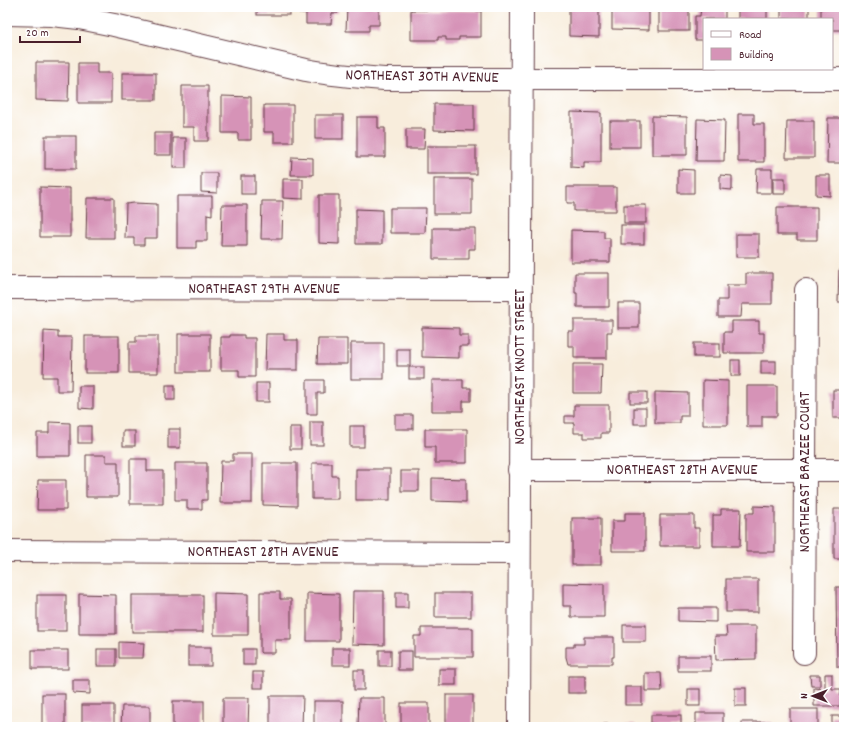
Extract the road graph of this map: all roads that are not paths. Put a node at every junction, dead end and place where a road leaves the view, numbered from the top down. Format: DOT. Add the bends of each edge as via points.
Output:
graph roads {
  1 [pos="522,7"];
  2 [pos="7,14"];
  3 [pos="521,79"];
  4 [pos="844,79"];
  5 [pos="7,288"];
  6 [pos="520,290"];
  7 [pos="806,290"];
  8 [pos="519,470"];
  9 [pos="805,470"];
  10 [pos="844,470"];
  11 [pos="7,551"];
  12 [pos="519,552"];
  13 [pos="804,653"];
  14 [pos="519,727"];
  1 -- 3 [label="street, NORTHEAST KNOTT STREET"];
  2 -- 3 [label="street, NORTHEAST 30TH AVENUE" via="79,18 335,75 384,79"];
  3 -- 4 [label="street, NORTHEAST 30TH AVENUE"];
  3 -- 6 [label="street, NORTHEAST KNOTT STREET"];
  5 -- 6 [label="street, NORTHEAST 29TH AVENUE"];
  6 -- 8 [label="street, NORTHEAST KNOTT STREET"];
  7 -- 9 [label="street, NORTHEAST BRAZEE COURT"];
  8 -- 9 [label="street, NORTHEAST 28TH AVENUE"];
  8 -- 12 [label="street, NORTHEAST KNOTT STREET"];
  9 -- 10 [label="street, NORTHEAST 28TH AVENUE"];
  9 -- 13 [label="street, NORTHEAST BRAZEE COURT"];
  11 -- 12 [label="street, NORTHEAST 28TH AVENUE"];
  12 -- 14 [label="street, NORTHEAST KNOTT STREET"];
}
